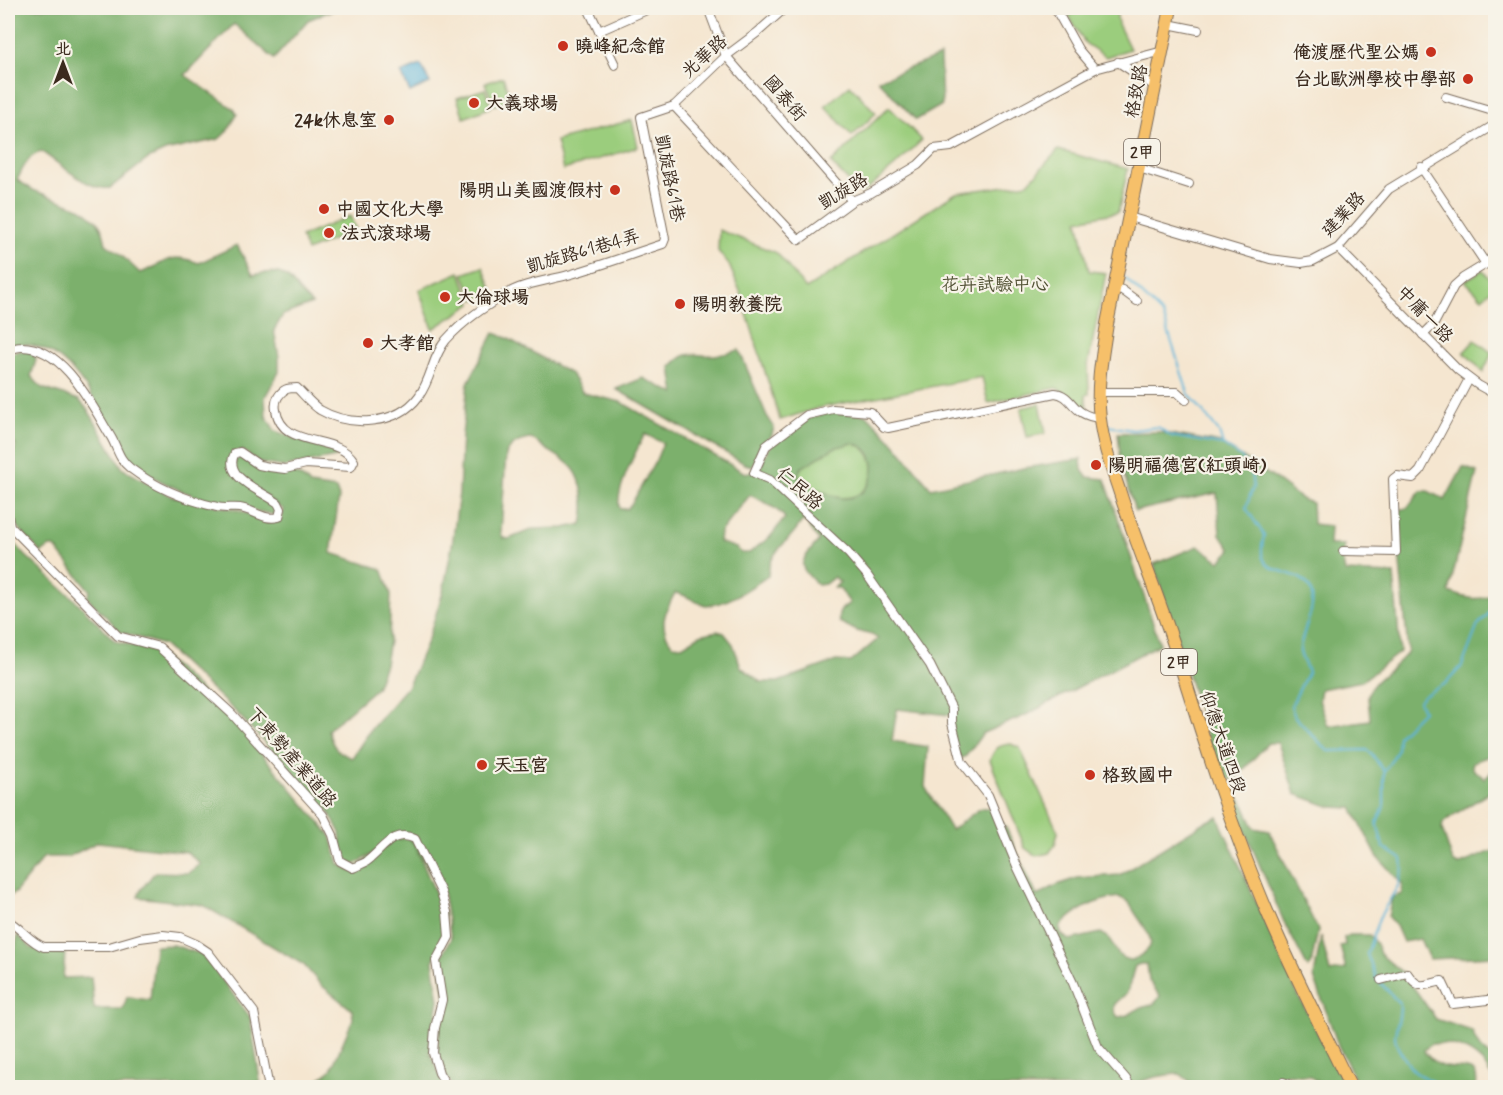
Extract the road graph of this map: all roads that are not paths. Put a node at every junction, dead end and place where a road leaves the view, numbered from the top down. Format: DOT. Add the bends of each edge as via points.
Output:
graph roads {
  1 [pos="588,8"];
  2 [pos="651,8"];
  3 [pos="708,8"];
  4 [pos="785,8"];
  5 [pos="1055,8"];
  6 [pos="1171,8"];
  7 [pos="1168,24"];
  8 [pos="1198,30"];
  9 [pos="599,31"];
  10 [pos="1163,51"];
  11 [pos="726,56"];
  12 [pos="1118,62"];
  13 [pos="615,65"];
  14 [pos="1095,69"];
  15 [pos="1156,87"];
  16 [pos="1446,97"];
  17 [pos="674,106"];
  18 [pos="1496,112"];
  19 [pos="1496,124"];
  20 [pos="1421,167"];
  21 [pos="1139,168"];
  22 [pos="1189,184"];
  23 [pos="852,201"];
  24 [pos="1129,217"];
  25 [pos="663,244"];
  26 [pos="1338,248"];
  27 [pos="1496,252"];
  28 [pos="1486,264"];
  29 [pos="1114,288"];
  30 [pos="1137,301"];
  31 [pos="1423,335"];
  32 [pos="8,350"];
  33 [pos="1469,379"];
  34 [pos="1098,392"];
  35 [pos="1496,395"];
  36 [pos="1186,400"];
  37 [pos="1100,418"];
  38 [pos="8,516"];
  39 [pos="1342,551"];
  40 [pos="8,921"];
  41 [pos="1381,980"];
  42 [pos="1496,999"];
  43 [pos="1349,1086"];
  44 [pos="269,1088"];
  45 [pos="448,1088"];
  46 [pos="1131,1088"];
  47 [pos="1280,1088"];
  48 [pos="1291,1088"];
  1 -- 9 [label="street"];
  2 -- 9 [label="street"];
  3 -- 11 [label="street, 國泰街"];
  4 -- 11 [label="street, 光華路"];
  5 -- 14 [label="street" via="1077,49"];
  6 -- 7 [label="main road, 格致路 / 2甲"];
  7 -- 8 [label="street"];
  7 -- 10 [label="main road, 格致路 / 2甲"];
  9 -- 13 [label="street"];
  10 -- 12 [label="street"];
  10 -- 15 [label="main road, 格致路 / 2甲"];
  11 -- 17 [label="street, 光華路"];
  11 -- 23 [label="street, 國泰街"];
  12 -- 14 [label="street"];
  12 -- 15 [label="street"];
  14 -- 23 [label="street, 凱旋路" via="951,147 934,149 918,165"];
  15 -- 21 [label="main road, 格致路 / 2甲"];
  16 -- 18 [label="street"];
  17 -- 23 [label="street, 凱旋路" via="800,240"];
  17 -- 25 [label="street, 凱旋路61巷" via="640,117"];
  19 -- 20 [label="street, 建業路"];
  20 -- 26 [label="street, 建業路" via="1389,189"];
  20 -- 28 [label="street"];
  21 -- 22 [label="street"];
  21 -- 24 [label="main road, 格致路 / 2甲"];
  24 -- 26 [label="street, 建業路" via="1270,259 1301,264"];
  24 -- 29 [label="main road, 仰德大道四段 / 2甲"];
  25 -- 32 [label="street, 凱旋路61巷4弄" via="567,275 518,286 503,295 475,313 445,341 418,398 402,412 379,421 336,418 318,409 297,388 281,391 275,402 277,419 287,430 340,448 354,460 351,467 306,464 285,469 259,465 240,452 235,453 231,467 236,476 278,503 279,517 271,519 242,508 220,508 171,492 128,467 94,406 52,357 21,347"];
  26 -- 31 [label="street, 中庸一路"];
  27 -- 28 [label="street"];
  28 -- 31 [label="street" via="1454,286 1434,324"];
  29 -- 30 [label="street"];
  29 -- 34 [label="main road, 仰德大道四段 / 2甲"];
  31 -- 33 [label="street, 中庸一路"];
  33 -- 35 [label="street, 中庸一路"];
  33 -- 39 [label="street" via="1420,471 1413,478 1394,476 1396,552"];
  34 -- 36 [label="street" via="1176,392"];
  34 -- 37 [label="main road, 仰德大道四段 / 2甲"];
  37 -- 43 [label="main road, 仰德大道四段 / 2甲" via="1107,454 1231,820 1269,916"];
  37 -- 46 [label="street, 仁民路" via="1083,415 1065,396 1055,393 888,428 870,412 833,409 807,414 766,446 754,473 770,480 848,553 930,665 952,709 962,762 988,795 1073,982 1098,1047"];
  38 -- 45 [label="street, 下東勢產業道路" via="10,526 118,636 159,647 232,714 323,815 340,861 353,868 366,862 394,837 407,835 415,839 447,912 449,937 436,961 442,1000 433,1053"];
  40 -- 44 [label="street" via="44,947 109,947 163,935 196,944 208,952 250,1005"];
  41 -- 42 [label="street" via="1407,973 1420,986 1442,981 1453,1004"];
  47 -- 48 [label="street" via="1283,1082"];
}
